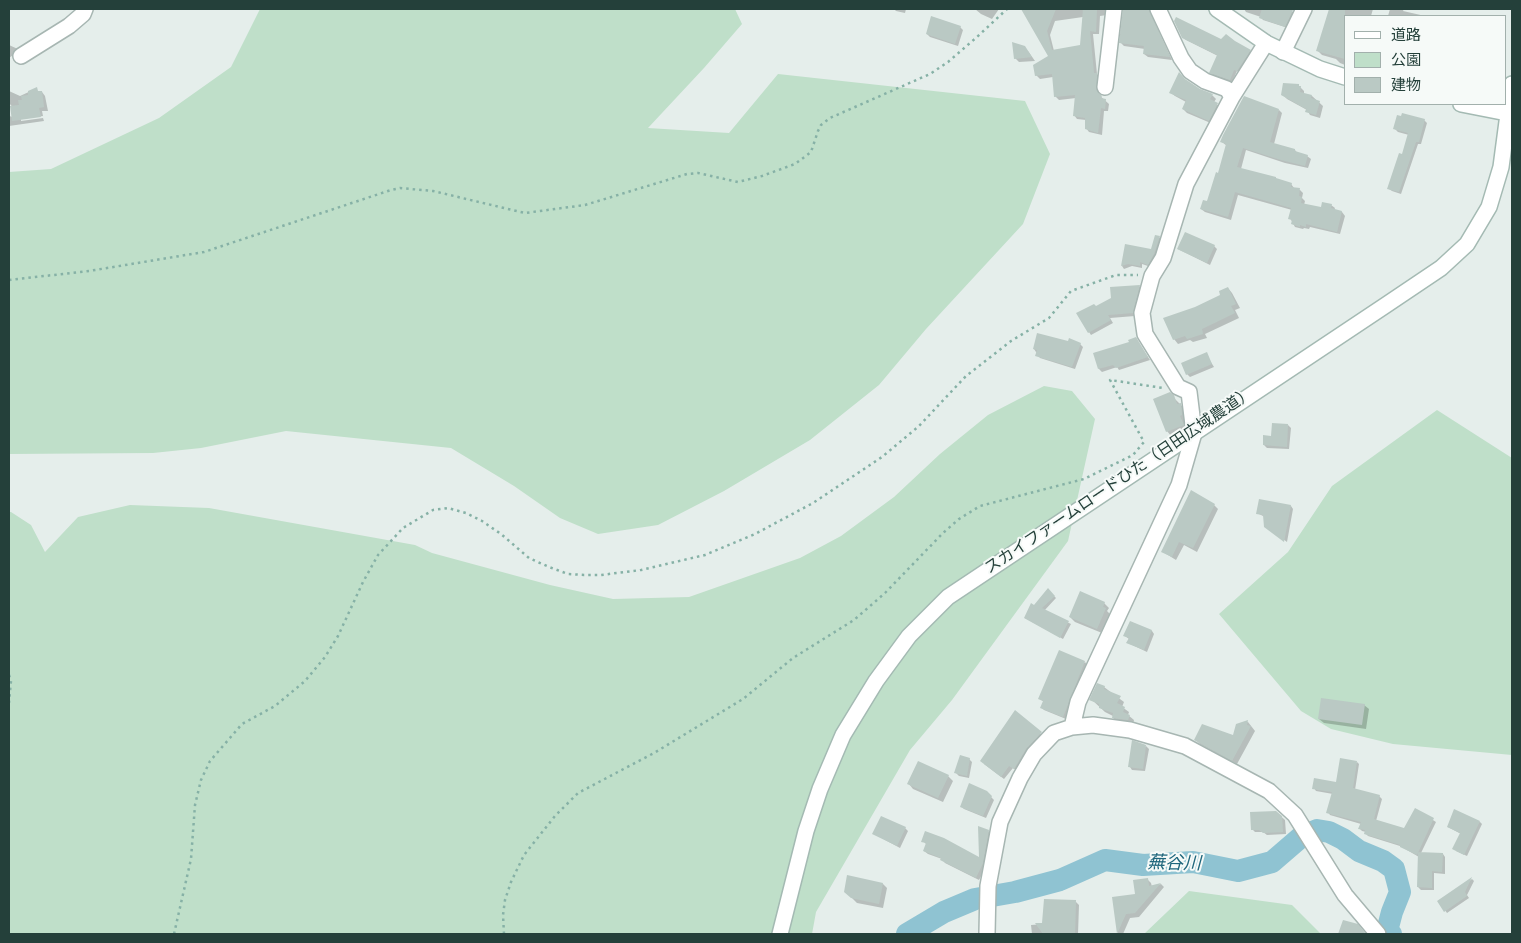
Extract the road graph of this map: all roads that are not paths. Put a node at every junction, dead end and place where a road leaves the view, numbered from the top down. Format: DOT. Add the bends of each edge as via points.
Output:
graph roads {
  1 [pos="85,9"];
  2 [pos="1114,9"];
  3 [pos="1158,9"];
  4 [pos="1217,9"];
  5 [pos="1304,9"];
  6 [pos="1266,43"];
  7 [pos="1284,52"];
  8 [pos="22,56"];
  9 [pos="1344,77"];
  10 [pos="1512,84"];
  11 [pos="1106,88"];
  12 [pos="1232,97"];
  13 [pos="1466,105"];
  14 [pos="1510,114"];
  15 [pos="1194,433"];
  16 [pos="1072,727"];
  17 [pos="780,934"];
  18 [pos="987,934"];
  19 [pos="1378,934"];
  1 -- 8 [label="street" via="69,26"];
  2 -- 11 [label="street"];
  3 -- 12 [label="street" via="1190,71 1227,89"];
  4 -- 6 [label="street"];
  5 -- 7 [label="street"];
  6 -- 7 [label="street"];
  6 -- 12 [label="street"];
  7 -- 9 [label="street"];
  10 -- 14 [label="street, スカイファームロードひた（日田広域農道）"];
  12 -- 15 [label="street" via="1186,184 1142,313 1145,334 1178,387 1189,392"];
  13 -- 14 [label="street"];
  14 -- 15 [label="street, スカイファームロードひた（日田広域農道）" via="1501,167 1489,207 1467,244 1441,268"];
  15 -- 16 [label="street" via="1180,485 1078,702"];
  15 -- 17 [label="street, スカイファームロードひた（日田広域農道）" via="948,597 908,636 876,680 848,728 824,780 806,831"];
  16 -- 18 [label="street" via="1054,733 1034,754 1000,822 988,886"];
  16 -- 19 [label="street" via="1092,725 1130,730 1185,746 1270,791 1295,815 1345,895"];
}
